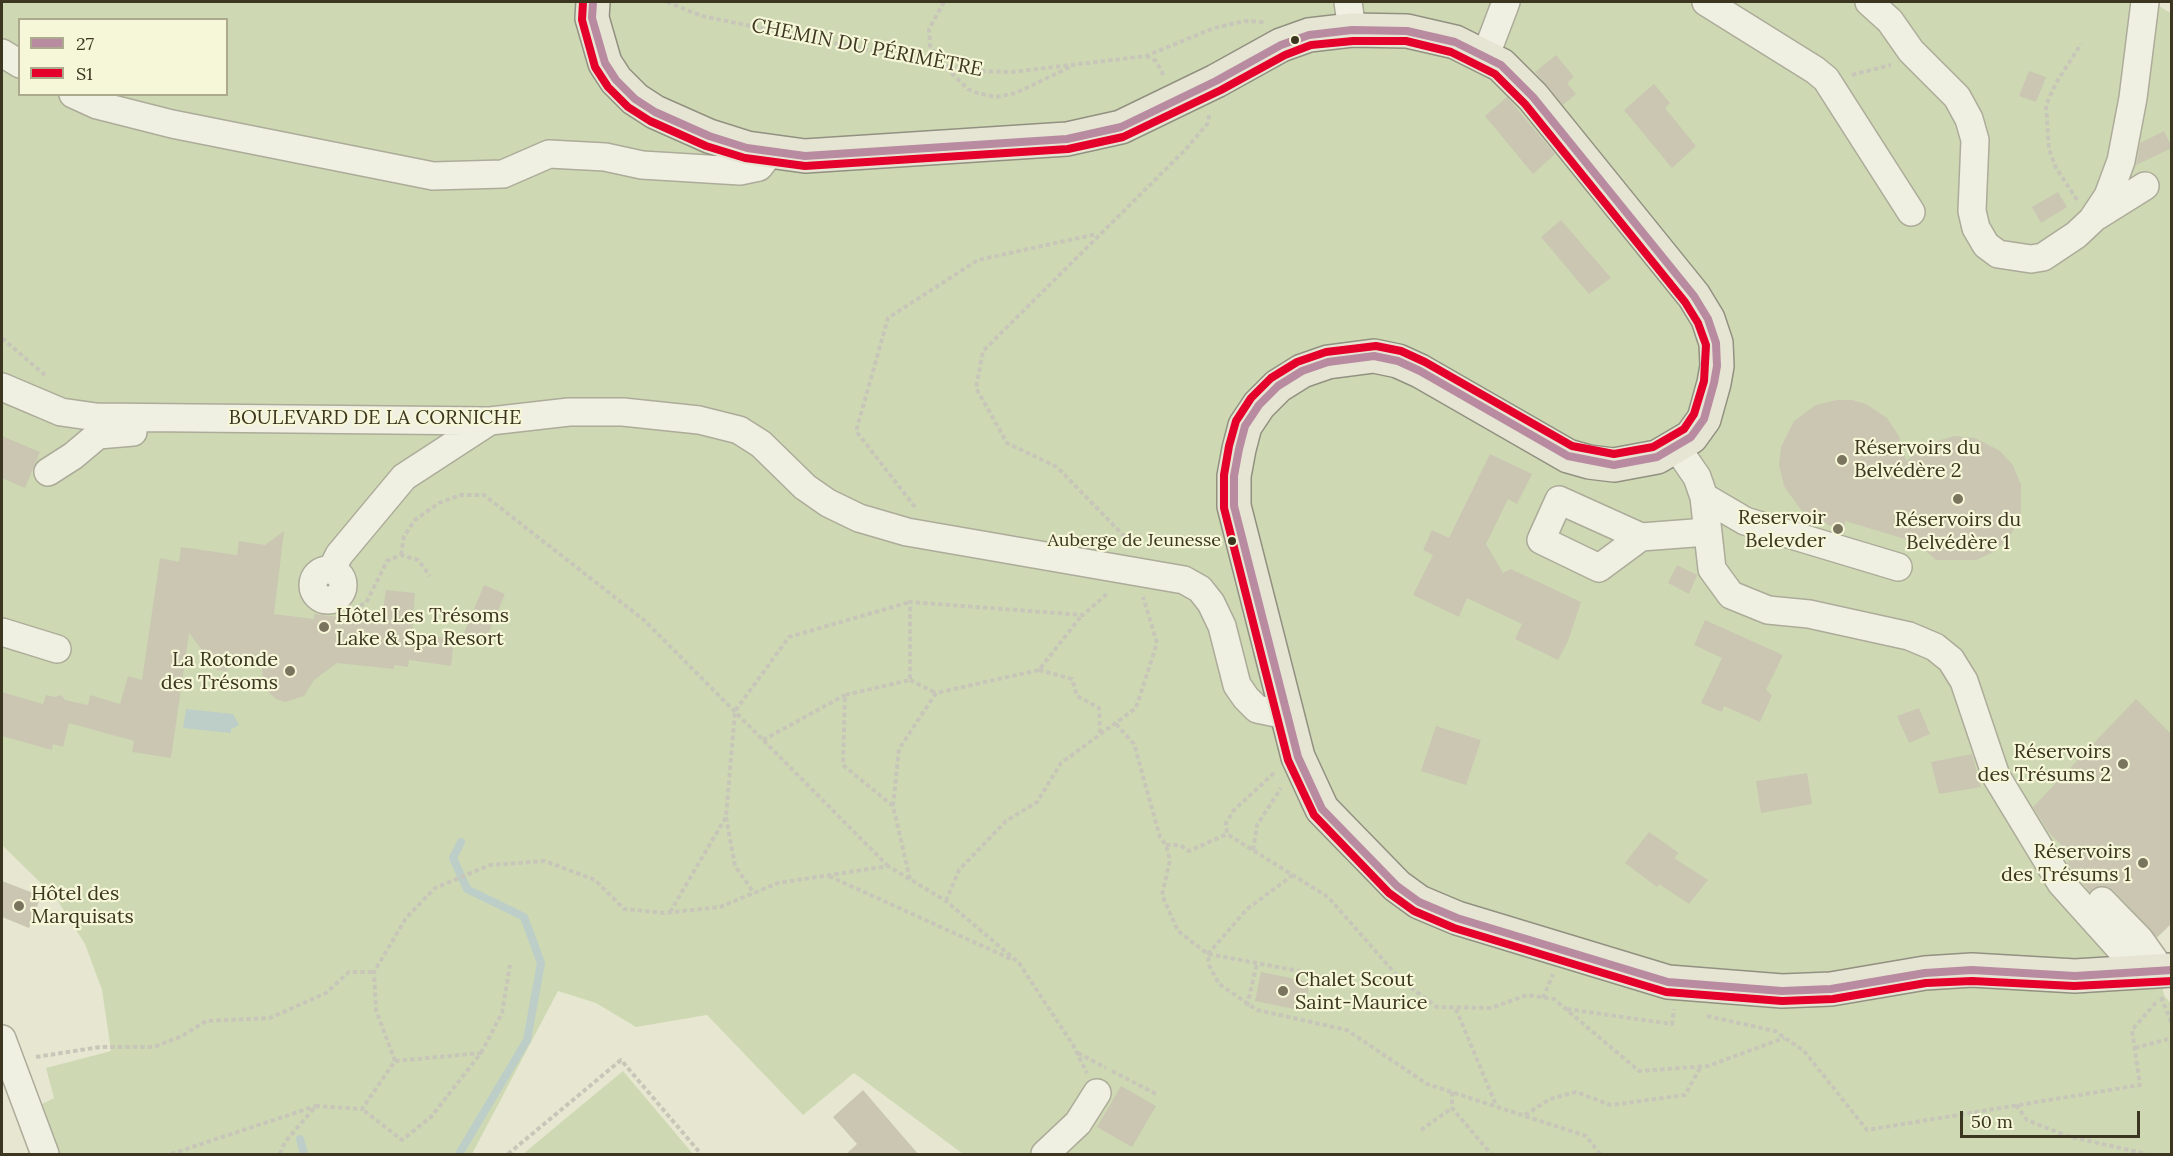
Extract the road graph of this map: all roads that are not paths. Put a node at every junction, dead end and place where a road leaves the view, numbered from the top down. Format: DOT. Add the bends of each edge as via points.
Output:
graph roads {
  1 [pos="593,2"];
  2 [pos="1506,2"];
  3 [pos="1706,2"];
  4 [pos="1869,2"];
  5 [pos="2145,2"];
  6 [pos="1350,16"];
  7 [pos="1480,52"];
  8 [pos="2,53"];
  9 [pos="18,63"];
  10 [pos="77,96"];
  11 [pos="770,153"];
  12 [pos="2145,186"];
  13 [pos="1911,212"];
  14 [pos="2092,220"];
  15 [pos="2,387"];
  16 [pos="281,417"];
  17 [pos="490,421"];
  18 [pos="1677,448"];
  19 [pos="48,471"];
  20 [pos="1704,497"];
  21 [pos="1707,532"];
  22 [pos="1641,537"];
  23 [pos="1898,567"];
  24 [pos="332,600"];
  25 [pos="2,632"];
  26 [pos="57,649"];
  27 [pos="1286,715"];
  28 [pos="2102,901"];
  29 [pos="2158,983"];
  30 [pos="2,1039"];
  31 [pos="1097,1093"];
  32 [pos="45,1155"];
  33 [pos="1045,1155"];
  1 -- 11 [label="main road" via="592,18 605,63 634,99 709,136"];
  2 -- 7 [label="street" via="1490,44"];
  3 -- 13 [label="street" via="1826,79"];
  4 -- 14 [label="street" via="1890,21 1911,51 1950,88 1969,119 1975,140 1972,211 1986,244 1998,254 2014,259 2043,257"];
  5 -- 14 [label="street" via="2121,161 2108,196"];
  6 -- 7 [label="main road"];
  6 -- 11 [label="main road" via="1284,44 1121,127 1067,139 856,154"];
  7 -- 18 [label="main road" via="1501,65 1533,97 1677,272 1708,319 1716,343 1714,384 1704,419"];
  8 -- 9 [label="street"];
  10 -- 11 [label="street" via="97,105 172,124 433,176 503,174 549,154 740,171 759,166"];
  12 -- 14 [label="street"];
  15 -- 16 [label="street, BOULEVARD DE LA CORNICHE" via="61,412 80,415"];
  16 -- 17 [label="street, BOULEVARD DE LA CORNICHE"];
  16 -- 19 [label="street" via="98,435"];
  17 -- 24 [label="street" via="404,477 339,555 332,569 319,573 313,585 319,597"];
  17 -- 27 [label="street, BOULEVARD DE LA CORNICHE" via="568,412 623,412 699,420 739,430 761,444 805,487 859,518 939,538 1184,580 1200,589 1211,603 1222,626 1237,685 1257,709"];
  18 -- 20 [label="street" via="1697,477"];
  18 -- 27 [label="main road" via="1637,462 1589,462 1542,443 1420,371 1374,356 1328,362 1302,371 1278,386 1245,426 1234,476 1234,506"];
  20 -- 21 [label="street"];
  20 -- 23 [label="street" via="1745,521"];
  21 -- 22 [label="street"];
  21 -- 29 [label="street" via="1712,569 1731,595 1740,600 1768,610 1809,614 1908,636 1935,647 1951,660 1964,681 1996,776 2061,883"];
  25 -- 26 [label="street"];
  27 -- 29 [label="main road" via="1298,757 1322,809 1396,886 1419,902 1457,918 1613,967 1668,982 1782,991 1831,989 1925,973 1972,970"];
  28 -- 29 [label="street" via="2140,940"];
  30 -- 32 [label="street"];
  31 -- 33 [label="street" via="1078,1123"];
}
